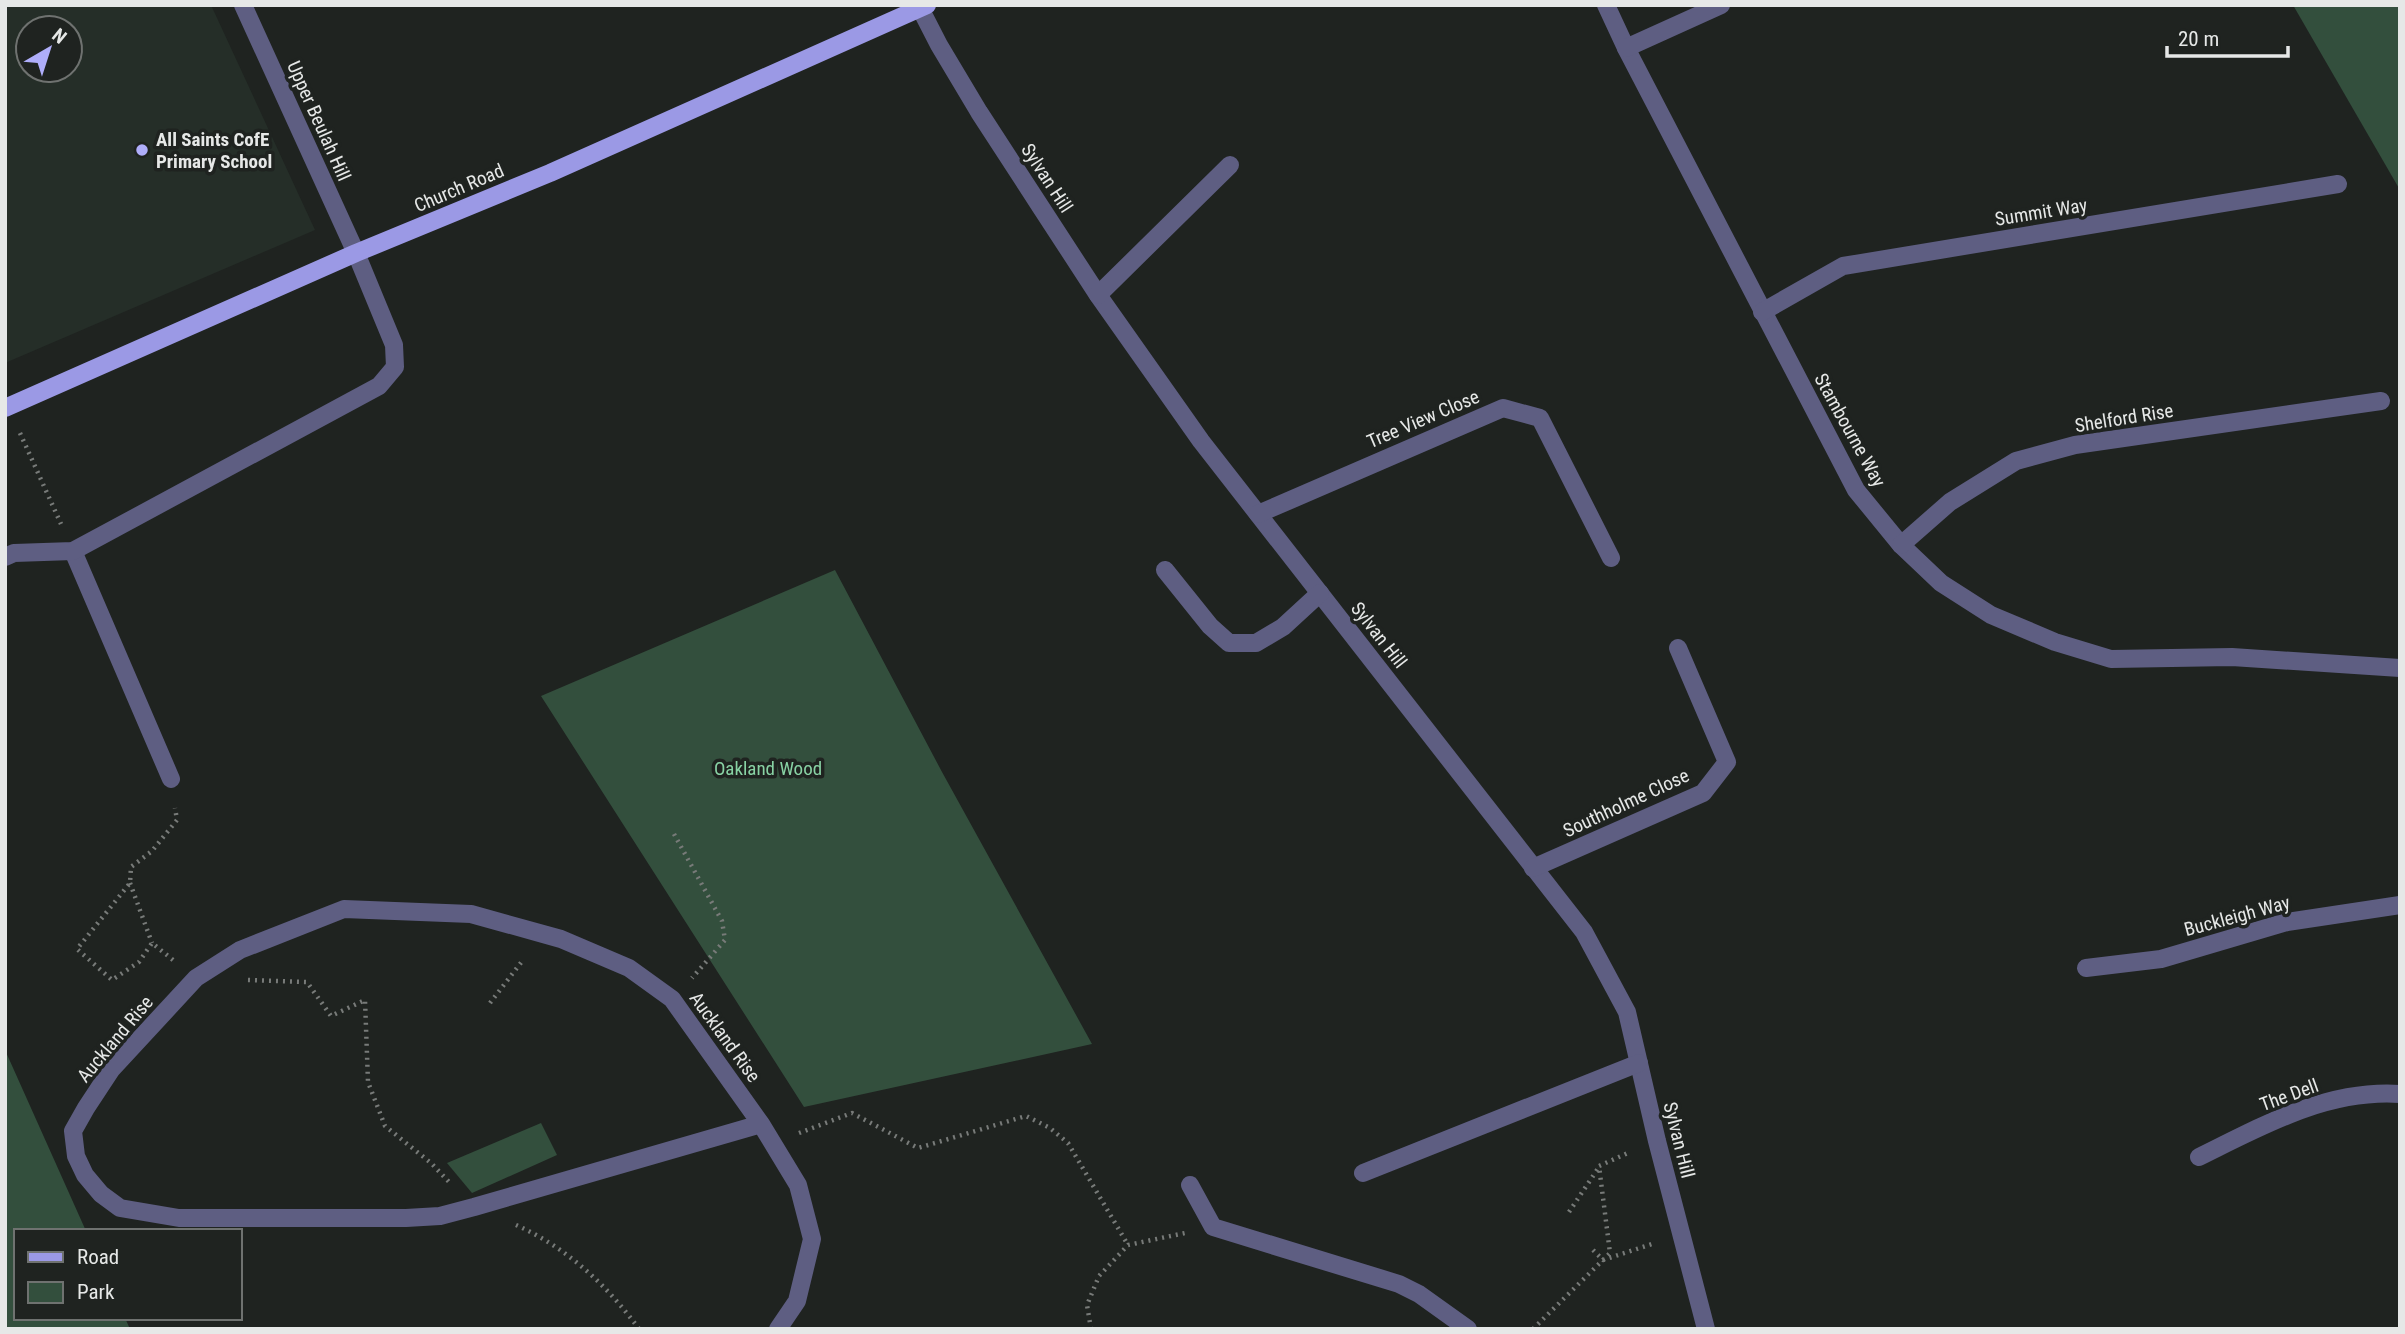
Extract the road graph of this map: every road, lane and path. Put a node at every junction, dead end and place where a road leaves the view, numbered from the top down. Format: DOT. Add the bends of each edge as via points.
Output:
graph roads {
  1 [pos="243,5"];
  2 [pos="1606,5"];
  3 [pos="1721,5"];
  4 [pos="924,7"];
  5 [pos="1626,48"];
  6 [pos="1230,165"];
  7 [pos="2338,184"];
  8 [pos="356,253"];
  9 [pos="1098,295"];
  10 [pos="1762,312"];
  11 [pos="2381,401"];
  12 [pos="7,407"];
  13 [pos="1258,514"];
  14 [pos="1901,545"];
  15 [pos="73,551"];
  16 [pos="5,557"];
  17 [pos="1611,558"];
  18 [pos="1165,570"];
  19 [pos="1320,593"];
  20 [pos="1678,648"];
  21 [pos="2400,668"];
  22 [pos="171,779"];
  23 [pos="674,834"];
  24 [pos="1533,868"];
  25 [pos="130,883"];
  26 [pos="2400,905"];
  27 [pos="543,934"];
  28 [pos="152,943"];
  29 [pos="2085,968"];
  30 [pos="196,978"];
  31 [pos="672,999"];
  32 [pos="490,1003"];
  33 [pos="1639,1063"];
  34 [pos="2400,1094"];
  35 [pos="761,1124"];
  36 [pos="1657,1141"];
  37 [pos="773,1144"];
  38 [pos="2199,1157"];
  39 [pos="1599,1166"];
  40 [pos="1363,1173"];
  41 [pos="1190,1185"];
  42 [pos="474,1207"];
  43 [pos="1569,1212"];
  44 [pos="1213,1227"];
  45 [pos="1681,1234"];
  46 [pos="1128,1245"];
  47 [pos="1593,1250"];
  48 [pos="1603,1260"];
  49 [pos="639,1329"];
  50 [pos="778,1329"];
  51 [pos="1091,1329"];
  52 [pos="1468,1329"];
  53 [pos="1532,1329"];
  54 [pos="1706,1329"];
  1 -- 8 [label="street, Upper Beulah Hill"];
  2 -- 5 [label="street, Stambourne Way"];
  3 -- 5 [label="street"];
  4 -- 8 [label="main road, Church Road" via="550,173"];
  4 -- 9 [label="street, Sylvan Hill" via="939,45 979,112"];
  5 -- 10 [label="street, Stambourne Way"];
  6 -- 9 [label="street"];
  7 -- 10 [label="street, Summit Way" via="1843,267"];
  8 -- 12 [label="main road, Church Road"];
  8 -- 15 [label="street, Upper Beulah Hill" via="394,345 395,367 379,386"];
  9 -- 13 [label="street, Sylvan Hill" via="1201,442"];
  10 -- 14 [label="street, Stambourne Way" via="1856,490"];
  11 -- 14 [label="street, Shelford Rise" via="2076,445 2016,461 1950,502"];
  12 -- 15 [label="path"];
  13 -- 17 [label="street, Tree View Close" via="1503,408 1541,418"];
  13 -- 19 [label="street, Sylvan Hill"];
  14 -- 21 [label="street, Stambourne Way" via="1941,583 1991,615 2111,659 2232,657"];
  15 -- 16 [label="street"];
  15 -- 22 [label="street"];
  18 -- 19 [label="street" via="1229,643 1256,643 1283,627"];
  19 -- 24 [label="street, Sylvan Hill"];
  20 -- 24 [label="street, Southholme Close" via="1727,762 1703,793"];
  22 -- 25 [label="path" via="177,820 152,851 131,867"];
  23 -- 31 [label="path" via="722,920 725,940"];
  24 -- 33 [label="street, Sylvan Hill" via="1584,932 1627,1012"];
  25 -- 28 [label="path"];
  25 -- 28 [label="path" via="77,949 112,980 139,962"];
  26 -- 29 [label="street, Buckleigh Way" via="2287,922 2161,958"];
  27 -- 30 [label="street, Auckland Rise" via="471,914 344,908 240,950"];
  27 -- 31 [label="street, Auckland Rise" via="629,968"];
  27 -- 32 [label="path"];
  28 -- 30 [label="path"];
  30 -- 42 [label="path" via="307,982 331,1017 365,1000 368,1082 385,1126 431,1163"];
  30 -- 42 [label="street, Auckland Rise" via="111,1070 73,1131 76,1156 101,1194 120,1208 179,1218 405,1219"];
  31 -- 35 [label="street, Auckland Rise"];
  33 -- 36 [label="street, Sylvan Hill"];
  33 -- 40 [label="street"];
  34 -- 38 [label="street, The Dell" via="2342,1099 2293,1111"];
  35 -- 37 [label="street, Auckland Rise"];
  35 -- 42 [label="street, Auckland Rise"];
  36 -- 39 [label="path"];
  36 -- 45 [label="street, Sylvan Hill"];
  37 -- 46 [label="path" via="852,1113 918,1148 1026,1116 1068,1143"];
  37 -- 50 [label="street, Auckland Rise" via="798,1185 812,1239 797,1301"];
  39 -- 43 [label="path"];
  39 -- 48 [label="path" via="1610,1253"];
  41 -- 44 [label="street"];
  42 -- 49 [label="path" via="534,1233 586,1269"];
  44 -- 46 [label="path"];
  44 -- 52 [label="street" via="1399,1284"];
  45 -- 48 [label="path"];
  45 -- 54 [label="street, Sylvan Hill"];
  46 -- 51 [label="path" via="1099,1276 1087,1305"];
  47 -- 48 [label="path"];
  48 -- 53 [label="path"];
}
